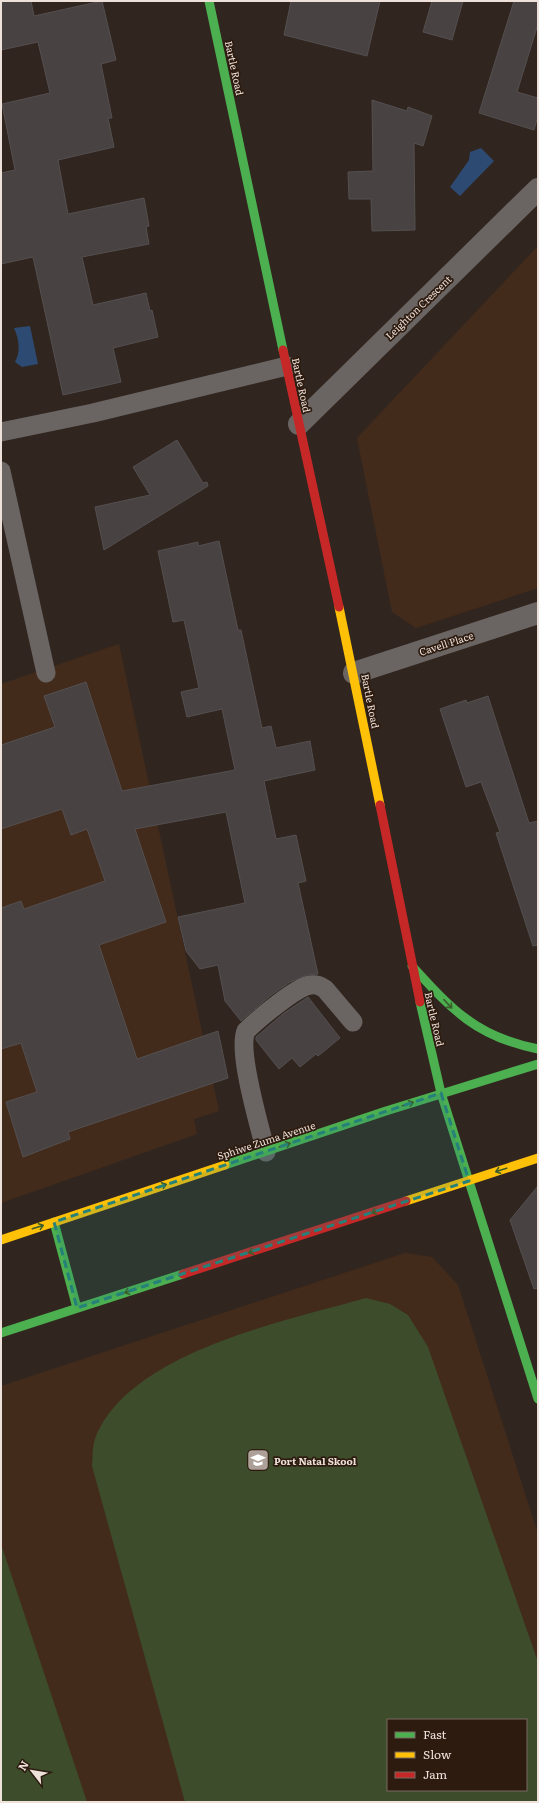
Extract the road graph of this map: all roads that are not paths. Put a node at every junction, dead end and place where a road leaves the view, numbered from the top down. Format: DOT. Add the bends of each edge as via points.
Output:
graph roads {
  1 [pos="209,1"];
  2 [pos="538,189"];
  3 [pos="287,366"];
  4 [pos="299,424"];
  5 [pos="1,432"];
  6 [pos="1,471"];
  7 [pos="538,613"];
  8 [pos="46,673"];
  9 [pos="354,673"];
  10 [pos="412,965"];
  11 [pos="353,1022"];
  12 [pos="538,1049"];
  13 [pos="538,1064"];
  14 [pos="441,1093"];
  15 [pos="266,1152"];
  16 [pos="538,1158"];
  17 [pos="468,1181"];
  18 [pos="54,1222"];
  19 [pos="1,1240"];
  20 [pos="77,1308"];
  21 [pos="1,1333"];
  22 [pos="538,1399"];
  1 -- 3 [label="street, Bartle Road"];
  2 -- 4 [label="street, Leighton Crescent"];
  3 -- 4 [label="street, Bartle Road"];
  3 -- 5 [label="lane" via="101,411"];
  4 -- 9 [label="street, Bartle Road"];
  6 -- 8 [label="lane"];
  7 -- 9 [label="street, Cavell Place"];
  9 -- 10 [label="street, Bartle Road"];
  10 -- 12 [label="street, one-way" via="454,1011 487,1033"];
  10 -- 14 [label="street, Bartle Road"];
  11 -- 15 [label="lane" via="324,989 319,985 311,985 293,994 246,1031 244,1047 249,1080"];
  13 -- 14 [label="street, Sphiwe Zuma Avenue"];
  15 -- 14 [label="street, Sphiwe Zuma Avenue, one-way"];
  14 -- 17 [label="street, Bartle Road"];
  18 -- 15 [label="street, Sphiwe Zuma Avenue, one-way"];
  16 -- 17 [label="street, one-way"];
  17 -- 20 [label="street, one-way"];
  17 -- 22 [label="street, Bartle Road"];
  19 -- 18 [label="street, Sphiwe Zuma Avenue, one-way"];
  18 -- 20 [label="street"];
  20 -- 21 [label="street"];
}
